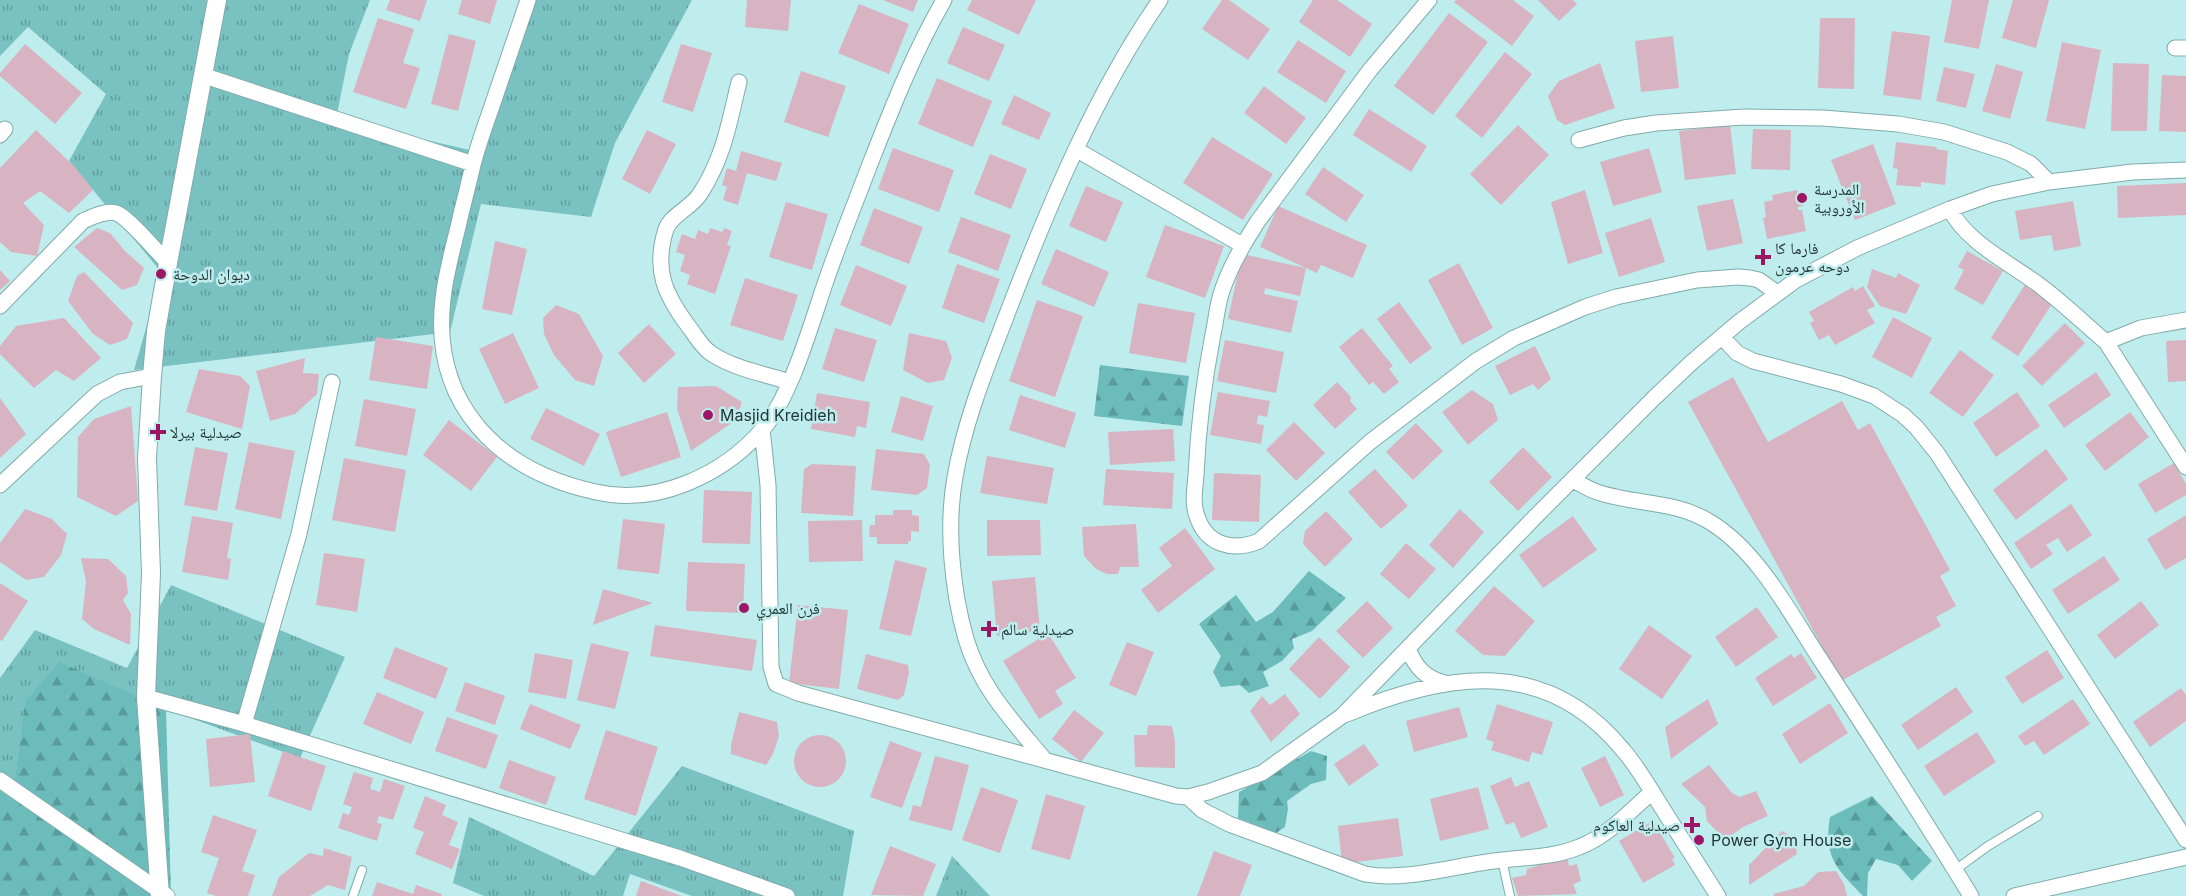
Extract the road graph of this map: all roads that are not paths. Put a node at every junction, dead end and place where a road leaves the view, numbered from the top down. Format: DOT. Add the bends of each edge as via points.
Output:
graph roads {
  1 [pos="217,0"];
  2 [pos="528,0"];
  3 [pos="944,0"];
  4 [pos="1160,0"];
  5 [pos="1429,0"];
  6 [pos="202,75"];
  7 [pos="739,82"];
  8 [pos="1579,140"];
  9 [pos="1077,150"];
  10 [pos="473,164"];
  11 [pos="2186,170"];
  12 [pos="2049,182"];
  13 [pos="1950,209"];
  14 [pos="1242,245"];
  15 [pos="168,263"];
  16 [pos="1777,293"];
  17 [pos="0,306"];
  18 [pos="2186,320"];
  19 [pos="1722,337"];
  20 [pos="2106,342"];
  21 [pos="152,376"];
  22 [pos="332,382"];
  23 [pos="790,382"];
  24 [pos="762,429"];
  25 [pos="2186,467"];
  26 [pos="1573,480"];
  27 [pos="0,485"];
  28 [pos="1408,648"];
  29 [pos="1445,683"];
  30 [pos="146,697"];
  31 [pos="1342,716"];
  32 [pos="244,724"];
  33 [pos="1044,759"];
  34 [pos="0,780"];
  35 [pos="1652,792"];
  36 [pos="1188,797"];
  37 [pos="2038,816"];
  38 [pos="2186,840"];
  39 [pos="2186,858"];
  40 [pos="1502,860"];
  41 [pos="362,870"];
  42 [pos="1955,870"];
  43 [pos="162,894"];
  44 [pos="780,895"];
  45 [pos="353,896"];
  46 [pos="1510,896"];
  47 [pos="1718,896"];
  48 [pos="1971,896"];
  49 [pos="2014,896"];
  1 -- 6 [label="street"];
  2 -- 10 [label="street"];
  3 -- 23 [label="street" via="899,89"];
  4 -- 9 [label="street" via="1113,75"];
  5 -- 14 [label="street" via="1370,70"];
  6 -- 10 [label="street"];
  6 -- 15 [label="street"];
  7 -- 23 [label="street" via="722,154 695,202 674,218 666,230 663,286 710,353"];
  8 -- 12 [label="street" via="1656,123 1720,118 1823,118 1886,123 1987,145 2031,164"];
  9 -- 14 [label="street"];
  9 -- 33 [label="street" via="1029,257 970,415 954,480 952,514 952,562 966,639 991,694"];
  10 -- 24 [label="street" via="449,266 443,327 445,365 459,399 487,438 562,484 601,494 629,495 680,486 714,472"];
  11 -- 12 [label="street"];
  12 -- 13 [label="street" via="1992,194"];
  13 -- 16 [label="street" via="1834,259"];
  13 -- 20 [label="street" via="1968,234 2046,289"];
  14 -- 16 [label="street" via="1221,294 1208,363 1194,499 1196,515 1204,530 1217,542 1231,547 1246,547 1259,541 1401,417 1514,338 1585,307 1697,280 1750,278"];
  15 -- 17 [label="street" via="126,219 116,213 97,215 83,221"];
  15 -- 21 [label="street"];
  16 -- 19 [label="street"];
  18 -- 20 [label="street" via="2141,328"];
  19 -- 26 [label="street" via="1668,384"];
  19 -- 38 [label="street" via="1737,353 1753,361 1874,396 1916,427 1937,453"];
  20 -- 25 [label="street"];
  21 -- 27 [label="street" via="120,382 97,394"];
  21 -- 30 [label="street" via="147,458 151,573"];
  22 -- 32 [label="street" via="299,534"];
  23 -- 24 [label="street"];
  24 -- 33 [label="street" via="768,486 771,667 776,684"];
  26 -- 28 [label="street"];
  26 -- 42 [label="street" via="1602,494 1683,509 1711,522 1737,542 1792,616"];
  28 -- 29 [label="street" via="1422,672"];
  28 -- 31 [label="street"];
  29 -- 31 [label="street" via="1405,691"];
  29 -- 35 [label="street" via="1516,683 1569,704 1599,725 1622,748"];
  30 -- 32 [label="street"];
  30 -- 43 [label="street"];
  31 -- 36 [label="street" via="1262,773"];
  32 -- 44 [label="street" via="680,858"];
  33 -- 36 [label="street"];
  34 -- 43 [label="street"];
  35 -- 40 [label="street" via="1598,838 1579,848"];
  35 -- 47 [label="street"];
  36 -- 40 [label="street" via="1202,810 1229,824 1377,877"];
  37 -- 42 [label="lane"];
  39 -- 49 [label="street"];
  40 -- 46 [label="lane"];
  41 -- 45 [label="lane"];
  42 -- 48 [label="street"];
}
